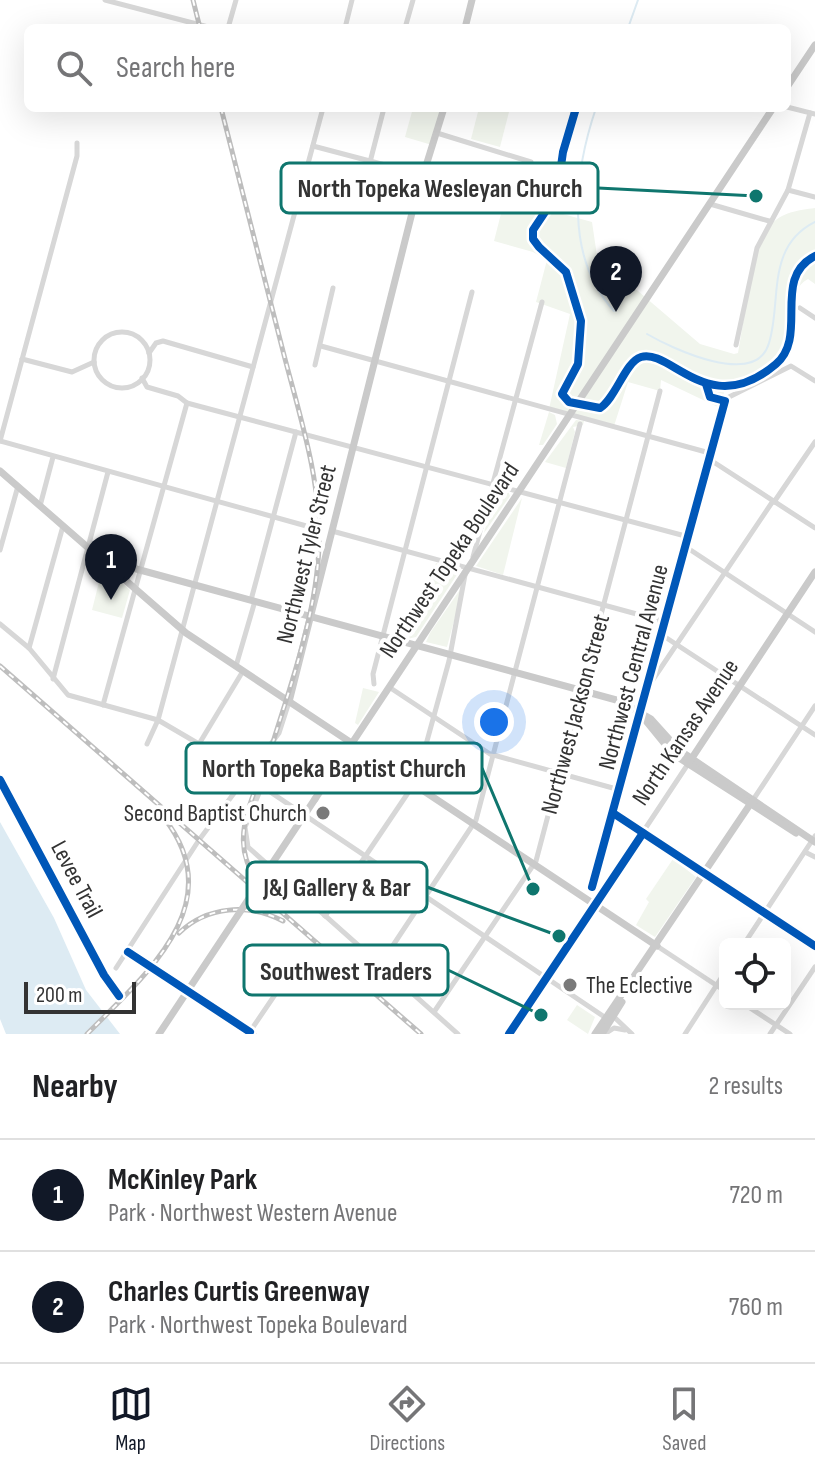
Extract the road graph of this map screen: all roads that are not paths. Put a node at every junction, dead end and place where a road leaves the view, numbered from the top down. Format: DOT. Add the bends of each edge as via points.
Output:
graph roads {
  1 [pos="105,0"];
  2 [pos="236,0"];
  3 [pos="352,0"];
  4 [pos="413,0"];
  5 [pos="472,0"];
  6 [pos="119,2"];
  7 [pos="198,24"];
  8 [pos="229,24"];
  9 [pos="346,24"];
  10 [pos="406,24"];
  11 [pos="466,24"];
  12 [pos="815,45"];
  13 [pos="791,81"];
  14 [pos="791,108"];
  15 [pos="322,112"];
  16 [pos="383,112"];
  17 [pos="443,112"];
  18 [pos="770,112"];
  19 [pos="812,113"];
  20 [pos="437,133"];
  21 [pos="77,143"];
  22 [pos="313,146"];
  23 [pos="370,162"];
  24 [pos="531,162"];
  25 [pos="424,175"];
  26 [pos="788,190"];
  27 [pos="815,197"];
  28 [pos="710,204"];
  29 [pos="769,221"];
  30 [pos="333,288"];
  31 [pos="472,292"];
  32 [pos="542,302"];
  33 [pos="800,308"];
  34 [pos="815,318"];
  35 [pos="736,345"];
  36 [pos="321,346"];
  37 [pos="149,353"];
  38 [pos="22,359"];
  39 [pos="94,362"];
  40 [pos="375,362"];
  41 [pos="315,365"];
  42 [pos="253,367"];
  43 [pos="142,378"];
  44 [pos="815,381"];
  45 [pos="449,382"];
  46 [pos="660,391"];
  47 [pos="515,400"];
  48 [pos="187,403"];
  49 [pos="570,415"];
  50 [pos="240,417"];
  51 [pos="580,424"];
  52 [pos="296,432"];
  53 [pos="649,436"];
  54 [pos="0,442"];
  55 [pos="815,442"];
  56 [pos="353,447"];
  57 [pos="710,456"];
  58 [pos="53,457"];
  59 [pos="427,467"];
  60 [pos="0,471"];
  61 [pos="108,472"];
  62 [pos="493,484"];
  63 [pos="18,486"];
  64 [pos="162,487"];
  65 [pos="519,492"];
  66 [pos="217,501"];
  67 [pos="774,501"];
  68 [pos="559,502"];
  69 [pos="40,506"];
  70 [pos="274,517"];
  71 [pos="626,520"];
  72 [pos="63,526"];
  73 [pos="310,527"];
  74 [pos="815,528"];
  75 [pos="332,531"];
  76 [pos="689,537"];
  77 [pos="0,546"];
  78 [pos="87,547"];
  79 [pos="686,547"];
  80 [pos="405,552"];
  81 [pos="103,561"];
  82 [pos="468,568"];
  83 [pos="140,570"];
  84 [pos="815,572"];
  85 [pos="725,573"];
  86 [pos="194,584"];
  87 [pos="537,587"];
  88 [pos="135,588"];
  89 [pos="253,600"];
  90 [pos="604,605"];
  91 [pos="788,614"];
  92 [pos="311,616"];
  93 [pos="666,622"];
  94 [pos="0,624"];
  95 [pos="182,630"];
  96 [pos="815,632"];
  97 [pos="382,635"];
  98 [pos="662,635"];
  99 [pos="417,645"];
  100 [pos="677,646"];
  101 [pos="29,648"];
  102 [pos="449,655"];
  103 [pos="240,669"];
  104 [pos="516,673"];
  105 [pos="53,680"];
  106 [pos="374,684"];
  107 [pos="740,686"];
  108 [pos="389,687"];
  109 [pos="647,689"];
  110 [pos="581,691"];
  111 [pos="289,702"];
  112 [pos="103,705"];
  113 [pos="815,706"];
  114 [pos="641,713"];
  115 [pos="434,717"];
  116 [pos="158,720"];
  117 [pos="802,727"];
  118 [pos="815,735"];
  119 [pos="147,744"];
  120 [pos="199,744"];
  121 [pos="351,744"];
  122 [pos="494,756"];
  123 [pos="690,762"];
  124 [pos="559,773"];
  125 [pos="246,777"];
  126 [pos="414,785"];
  127 [pos="719,785"];
  128 [pos="262,786"];
  129 [pos="620,790"];
  130 [pos="751,802"];
  131 [pos="613,813"];
  132 [pos="474,825"];
  133 [pos="643,833"];
  134 [pos="728,838"];
  135 [pos="814,839"];
  136 [pos="805,852"];
  137 [pos="815,857"];
  138 [pos="365,858"];
  139 [pos="533,864"];
  140 [pos="705,873"];
  141 [pos="592,887"];
  142 [pos="425,897"];
  143 [pos="595,904"];
  144 [pos="765,913"];
  145 [pos="325,916"];
  146 [pos="485,937"];
  147 [pos="748,938"];
  148 [pos="657,946"];
  149 [pos="815,946"];
  150 [pos="128,952"];
  151 [pos="380,965"];
  152 [pos="815,967"];
  153 [pos="116,968"];
  154 [pos="287,977"];
  155 [pos="547,977"];
  156 [pos="719,982"];
  157 [pos="717,985"];
  158 [pos="753,1010"];
  159 [pos="434,1012"];
  160 [pos="610,1017"];
  161 [pos="777,1025"];
  162 [pos="625,1030"];
  163 [pos="251,1033"];
  164 [pos="159,1034"];
  165 [pos="458,1034"];
  166 [pos="509,1034"];
  167 [pos="595,1034"];
  168 [pos="603,1034"];
  169 [pos="632,1034"];
  170 [pos="685,1034"];
  171 [pos="770,1034"];
  172 [pos="790,1034"];
  1 -- 6 [label="street"];
  2 -- 8 [label="street"];
  3 -- 9 [label="street"];
  4 -- 10 [label="street"];
  5 -- 11 [label="main road"];
  6 -- 7 [label="street"];
  12 -- 13 [label="main road"];
  14 -- 19 [label="street"];
  15 -- 22 [label="street"];
  16 -- 23 [label="street"];
  17 -- 20 [label="main road, Northwest Tyler Street"];
  18 -- 28 [label="main road, Northwest Topeka Boulevard"];
  19 -- 26 [label="street"];
  20 -- 24 [label="street"];
  20 -- 25 [label="main road, Northwest Tyler Street"];
  21 -- 38 [label="street"];
  22 -- 23 [label="street"];
  22 -- 42 [label="street"];
  23 -- 25 [label="street"];
  25 -- 40 [label="main road, Northwest Tyler Street"];
  26 -- 27 [label="street"];
  26 -- 29 [label="street"];
  28 -- 29 [label="street"];
  28 -- 49 [label="main road, Northwest Topeka Boulevard"];
  29 -- 35 [label="street" via="755,257"];
  30 -- 36 [label="street"];
  31 -- 45 [label="street"];
  32 -- 47 [label="street"];
  33 -- 34 [label="street"];
  36 -- 40 [label="street"];
  36 -- 41 [label="street"];
  37 -- 39 [label="street" via="138,337 115,332 99,343"];
  37 -- 42 [label="street" via="163,341"];
  37 -- 43 [label="street"];
  38 -- 39 [label="street" via="72,372"];
  38 -- 54 [label="street"];
  39 -- 43 [label="street" via="112,386 128,387"];
  40 -- 45 [label="street"];
  40 -- 56 [label="main road, Northwest Tyler Street"];
  42 -- 50 [label="street"];
  43 -- 48 [label="street" via="147,387"];
  44 -- 57 [label="street, Northwest Central Avenue" via="791,366 729,394"];
  45 -- 47 [label="street"];
  45 -- 59 [label="street"];
  46 -- 53 [label="street, Northwest Jackson Street"];
  47 -- 49 [label="street"];
  47 -- 62 [label="street"];
  48 -- 50 [label="street"];
  48 -- 64 [label="street"];
  49 -- 53 [label="street"];
  49 -- 65 [label="main road, Northwest Topeka Boulevard"];
  50 -- 52 [label="street"];
  50 -- 66 [label="street"];
  51 -- 68 [label="street"];
  52 -- 56 [label="street"];
  52 -- 70 [label="street"];
  53 -- 57 [label="street"];
  53 -- 71 [label="street, Northwest Jackson Street"];
  54 -- 58 [label="street"];
  55 -- 67 [label="street"];
  56 -- 59 [label="street"];
  56 -- 75 [label="main road, Northwest Tyler Street"];
  57 -- 67 [label="street"];
  57 -- 76 [label="street, Northwest Central Avenue"];
  58 -- 61 [label="street"];
  58 -- 69 [label="street"];
  59 -- 62 [label="street"];
  59 -- 80 [label="street"];
  60 -- 63 [label="main road"];
  61 -- 64 [label="street"];
  61 -- 78 [label="street"];
  62 -- 65 [label="street"];
  62 -- 82 [label="street"];
  63 -- 69 [label="main road"];
  63 -- 77 [label="street"];
  64 -- 66 [label="street"];
  64 -- 83 [label="street"];
  65 -- 68 [label="street"];
  65 -- 82 [label="main road, Northwest Topeka Boulevard"];
  66 -- 70 [label="street"];
  66 -- 86 [label="street"];
  67 -- 74 [label="street"];
  67 -- 85 [label="street"];
  68 -- 71 [label="street"];
  68 -- 87 [label="street"];
  69 -- 72 [label="main road"];
  70 -- 73 [label="street"];
  70 -- 89 [label="street"];
  71 -- 76 [label="street"];
  71 -- 90 [label="street, Northwest Jackson Street"];
  72 -- 78 [label="main road"];
  72 -- 101 [label="street"];
  75 -- 80 [label="street"];
  75 -- 92 [label="main road, Northwest Tyler Street"];
  76 -- 79 [label="street, Northwest Central Avenue"];
  78 -- 81 [label="main road"];
  78 -- 105 [label="street"];
  79 -- 85 [label="street"];
  79 -- 93 [label="street, Northwest Central Avenue"];
  80 -- 82 [label="street"];
  80 -- 97 [label="street"];
  81 -- 83 [label="main road"];
  81 -- 88 [label="main road"];
  82 -- 87 [label="street"];
  82 -- 99 [label="main road, Northwest Topeka Boulevard"];
  82 -- 102 [label="street"];
  83 -- 86 [label="main road"];
  83 -- 88 [label="street"];
  84 -- 91 [label="main road, North Kansas Avenue"];
  85 -- 91 [label="street"];
  85 -- 100 [label="street"];
  86 -- 89 [label="main road"];
  86 -- 95 [label="street"];
  87 -- 90 [label="street"];
  87 -- 104 [label="street"];
  88 -- 95 [label="main road"];
  88 -- 112 [label="street"];
  89 -- 92 [label="main road"];
  89 -- 103 [label="street"];
  90 -- 93 [label="street"];
  90 -- 110 [label="street, Northwest Jackson Street"];
  91 -- 96 [label="street"];
  91 -- 107 [label="main road, North Kansas Avenue"];
  92 -- 97 [label="main road"];
  92 -- 111 [label="main road, Northwest Tyler Street"];
  93 -- 98 [label="street, Northwest Central Avenue"];
  94 -- 101 [label="street"];
  95 -- 103 [label="main road"];
  95 -- 116 [label="street"];
  97 -- 99 [label="main road"];
  97 -- 106 [label="street"];
  98 -- 100 [label="street"];
  98 -- 109 [label="street, Northwest Central Avenue"];
  99 -- 102 [label="main road"];
  99 -- 108 [label="main road, Northwest Topeka Boulevard"];
  100 -- 107 [label="street"];
  100 -- 109 [label="street"];
  101 -- 105 [label="street"];
  102 -- 104 [label="main road"];
  102 -- 115 [label="street"];
  103 -- 111 [label="main road"];
  103 -- 120 [label="street"];
  104 -- 110 [label="main road"];
  104 -- 122 [label="street"];
  105 -- 112 [label="street" via="68,695"];
  107 -- 117 [label="street"];
  107 -- 123 [label="main road, North Kansas Avenue"];
  108 -- 115 [label="street"];
  108 -- 121 [label="main road, Northwest Topeka Boulevard"];
  109 -- 114 [label="street, Northwest Central Avenue"];
  110 -- 114 [label="main road" via="620,701"];
  110 -- 124 [label="street, Northwest Jackson Street"];
  111 -- 121 [label="main road"];
  111 -- 125 [label="street, Northwest Tyler Street" via="279,733"];
  112 -- 116 [label="street"];
  113 -- 117 [label="street"];
  114 -- 123 [label="main road"];
  114 -- 129 [label="street, Northwest Central Avenue"];
  115 -- 122 [label="street"];
  115 -- 126 [label="street"];
  116 -- 119 [label="street"];
  116 -- 120 [label="street"];
  117 -- 118 [label="street"];
  117 -- 130 [label="street"];
  120 -- 125 [label="street"];
  121 -- 126 [label="main road"];
  121 -- 164 [label="main road, Northwest Topeka Boulevard, bridge"];
  122 -- 124 [label="street"];
  122 -- 132 [label="street"];
  123 -- 127 [label="main road"];
  123 -- 130 [label="main road"];
  123 -- 133 [label="street, North Kansas Avenue"];
  124 -- 129 [label="street"];
  124 -- 139 [label="street, Northwest Jackson Street"];
  125 -- 128 [label="street"];
  125 -- 150 [label="street, Northwest Tyler Street"];
  126 -- 132 [label="main road"];
  126 -- 138 [label="street"];
  127 -- 130 [label="main road"];
  127 -- 134 [label="main road" via="740,805"];
  128 -- 138 [label="street"];
  128 -- 145 [label="street" via="245,827 245,843"];
  129 -- 131 [label="street, Northwest Central Avenue"];
  130 -- 134 [label="main road"];
  130 -- 135 [label="main road"];
  131 -- 133 [label="street"];
  131 -- 141 [label="street, Northwest Central Avenue"];
  132 -- 139 [label="main road"];
  132 -- 142 [label="street"];
  133 -- 140 [label="street"];
  133 -- 143 [label="street, North Kansas Avenue"];
  134 -- 140 [label="main road"];
  135 -- 136 [label="street"];
  136 -- 137 [label="street"];
  136 -- 144 [label="street"];
  138 -- 142 [label="street"];
  138 -- 145 [label="street"];
  139 -- 143 [label="main road"];
  139 -- 146 [label="street, Northwest Jackson Street"];
  140 -- 144 [label="street"];
  140 -- 148 [label="main road"];
  142 -- 146 [label="street"];
  142 -- 151 [label="street"];
  143 -- 148 [label="main road"];
  143 -- 155 [label="street, North Kansas Avenue"];
  144 -- 147 [label="street"];
  144 -- 149 [label="street"];
  145 -- 151 [label="street"];
  146 -- 155 [label="street"];
  146 -- 159 [label="street, Northwest Jackson Street"];
  148 -- 157 [label="street"];
  148 -- 160 [label="main road"];
  150 -- 153 [label="street, Northwest Tyler Street"];
  150 -- 163 [label="street"];
  151 -- 159 [label="street"];
  152 -- 161 [label="street"];
  154 -- 163 [label="street"];
  155 -- 160 [label="street"];
  155 -- 166 [label="street, North Kansas Avenue"];
  156 -- 157 [label="street"];
  157 -- 170 [label="street"];
  158 -- 161 [label="street"];
  159 -- 165 [label="street"];
  160 -- 162 [label="street"];
  160 -- 167 [label="main road"];
  160 -- 168 [label="main road"];
  161 -- 171 [label="street"];
  161 -- 172 [label="street"];
  162 -- 168 [label="street"];
  162 -- 169 [label="street"];
}
